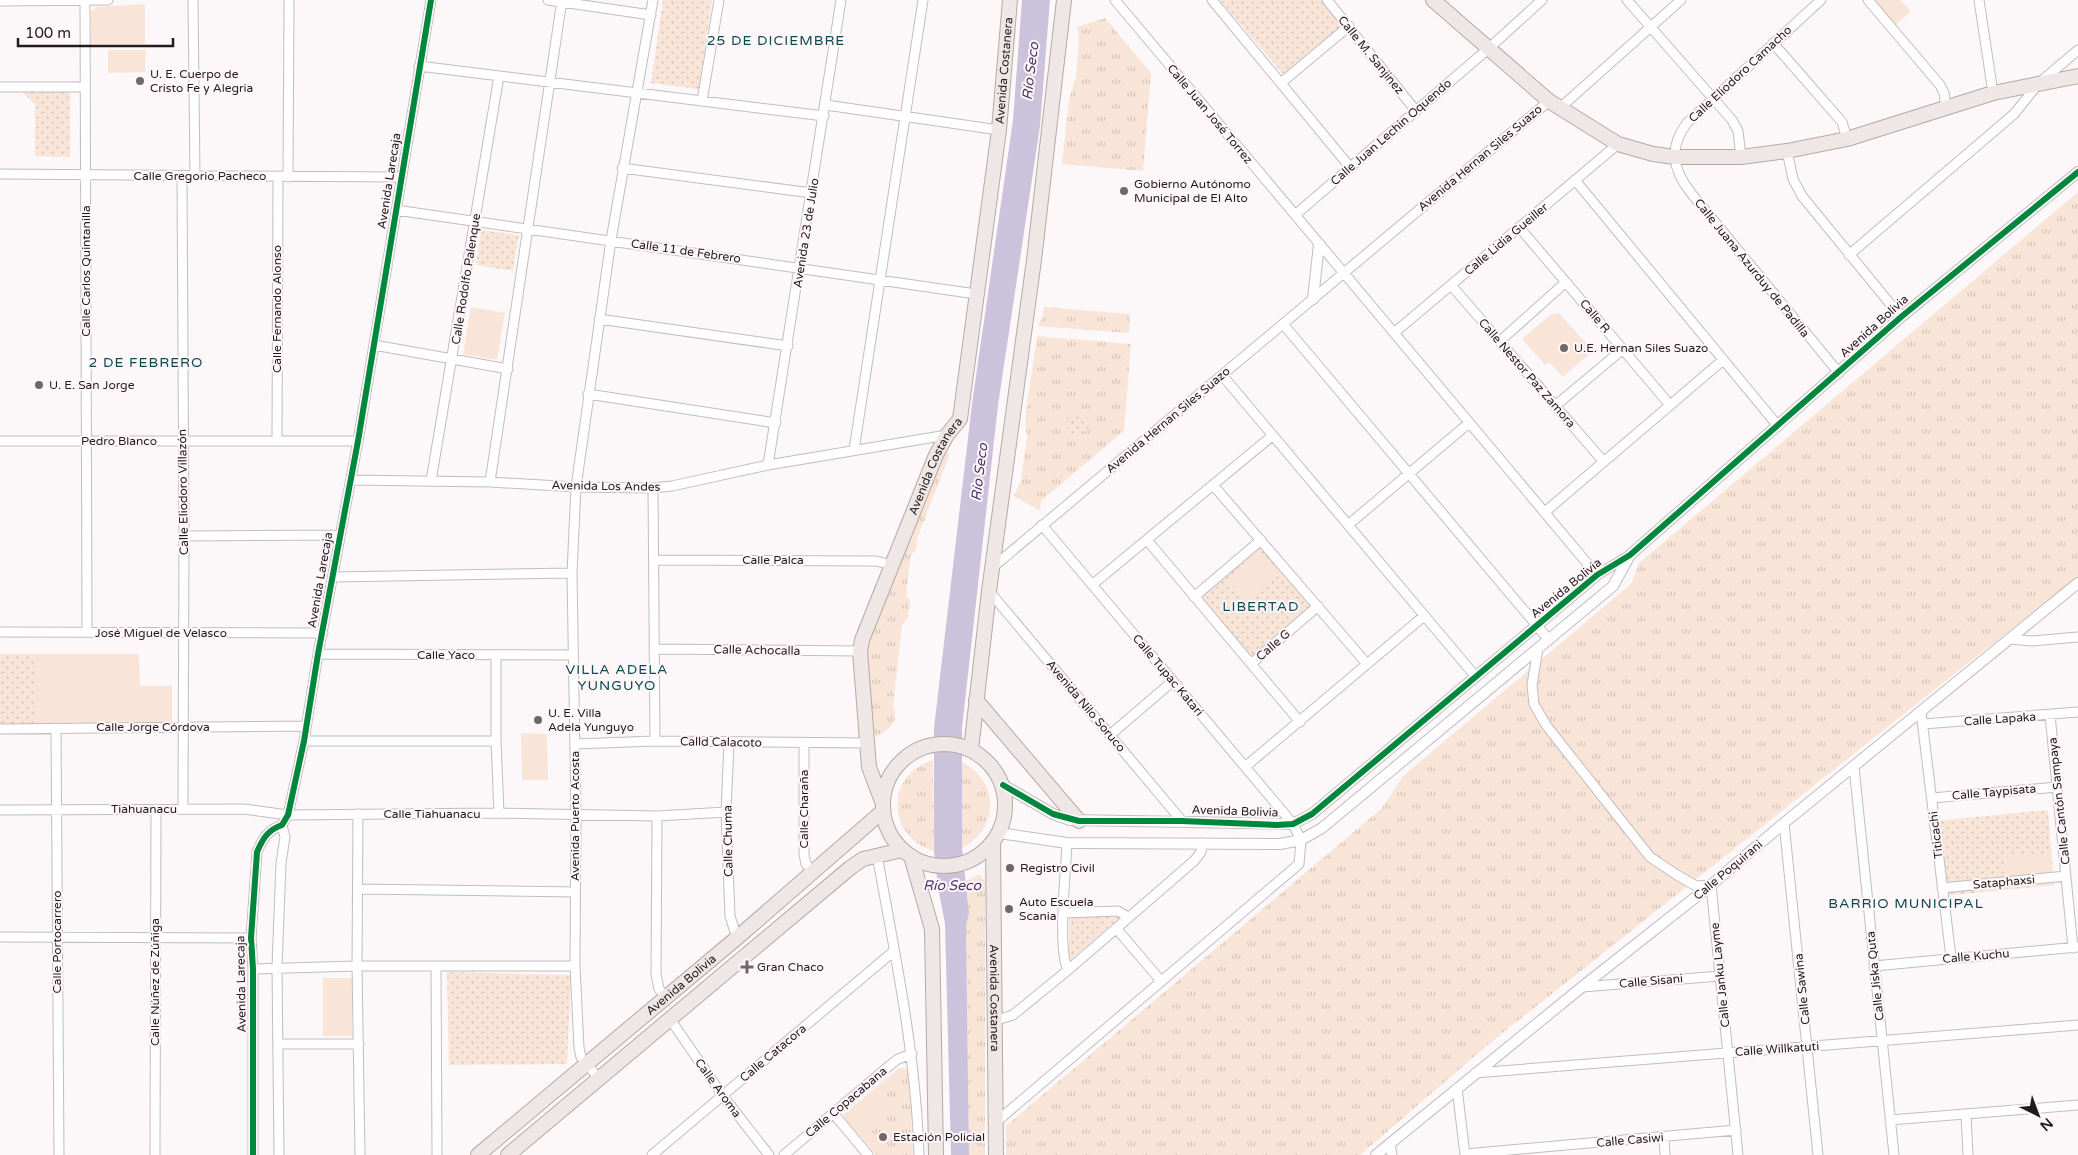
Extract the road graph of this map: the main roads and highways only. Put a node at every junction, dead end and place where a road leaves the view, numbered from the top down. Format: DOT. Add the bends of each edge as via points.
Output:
graph roads {
  1 [pos="1010,0"];
  2 [pos="1064,0"];
  3 [pos="1432,0"];
  4 [pos="2078,76"];
  5 [pos="976,700"];
  6 [pos="966,748"];
  7 [pos="883,808"];
  8 [pos="1079,821"];
  9 [pos="993,841"];
  10 [pos="911,856"];
  11 [pos="478,1155"];
  12 [pos="508,1155"];
  13 [pos="936,1155"];
  14 [pos="996,1155"];
  1 -- 7 [label="main road, Avenida Costanera" via="999,130 960,419 946,435 936,455 860,651 869,767"];
  2 -- 5 [label="main road" via="1034,260"];
  3 -- 4 [label="main road" via="1555,105 1618,144 1675,157 1741,156 1847,139 1993,93"];
  5 -- 6 [label="main road"];
  5 -- 8 [label="main road"];
  6 -- 7 [label="main road" via="941,744 921,748 904,759 887,784"];
  6 -- 9 [label="main road" via="987,761 1003,786 1005,814"];
  7 -- 10 [label="main road" via="890,834"];
  7 -- 11 [label="main road, Avenida Bolivia" via="738,937"];
  9 -- 10 [label="main road" via="978,856 960,864 940,866"];
  9 -- 14 [label="main road, Avenida Costanera"];
  10 -- 12 [label="main road, Avenida Bolivia" via="877,855 850,868"];
  10 -- 13 [label="main road" via="932,929"];
}
